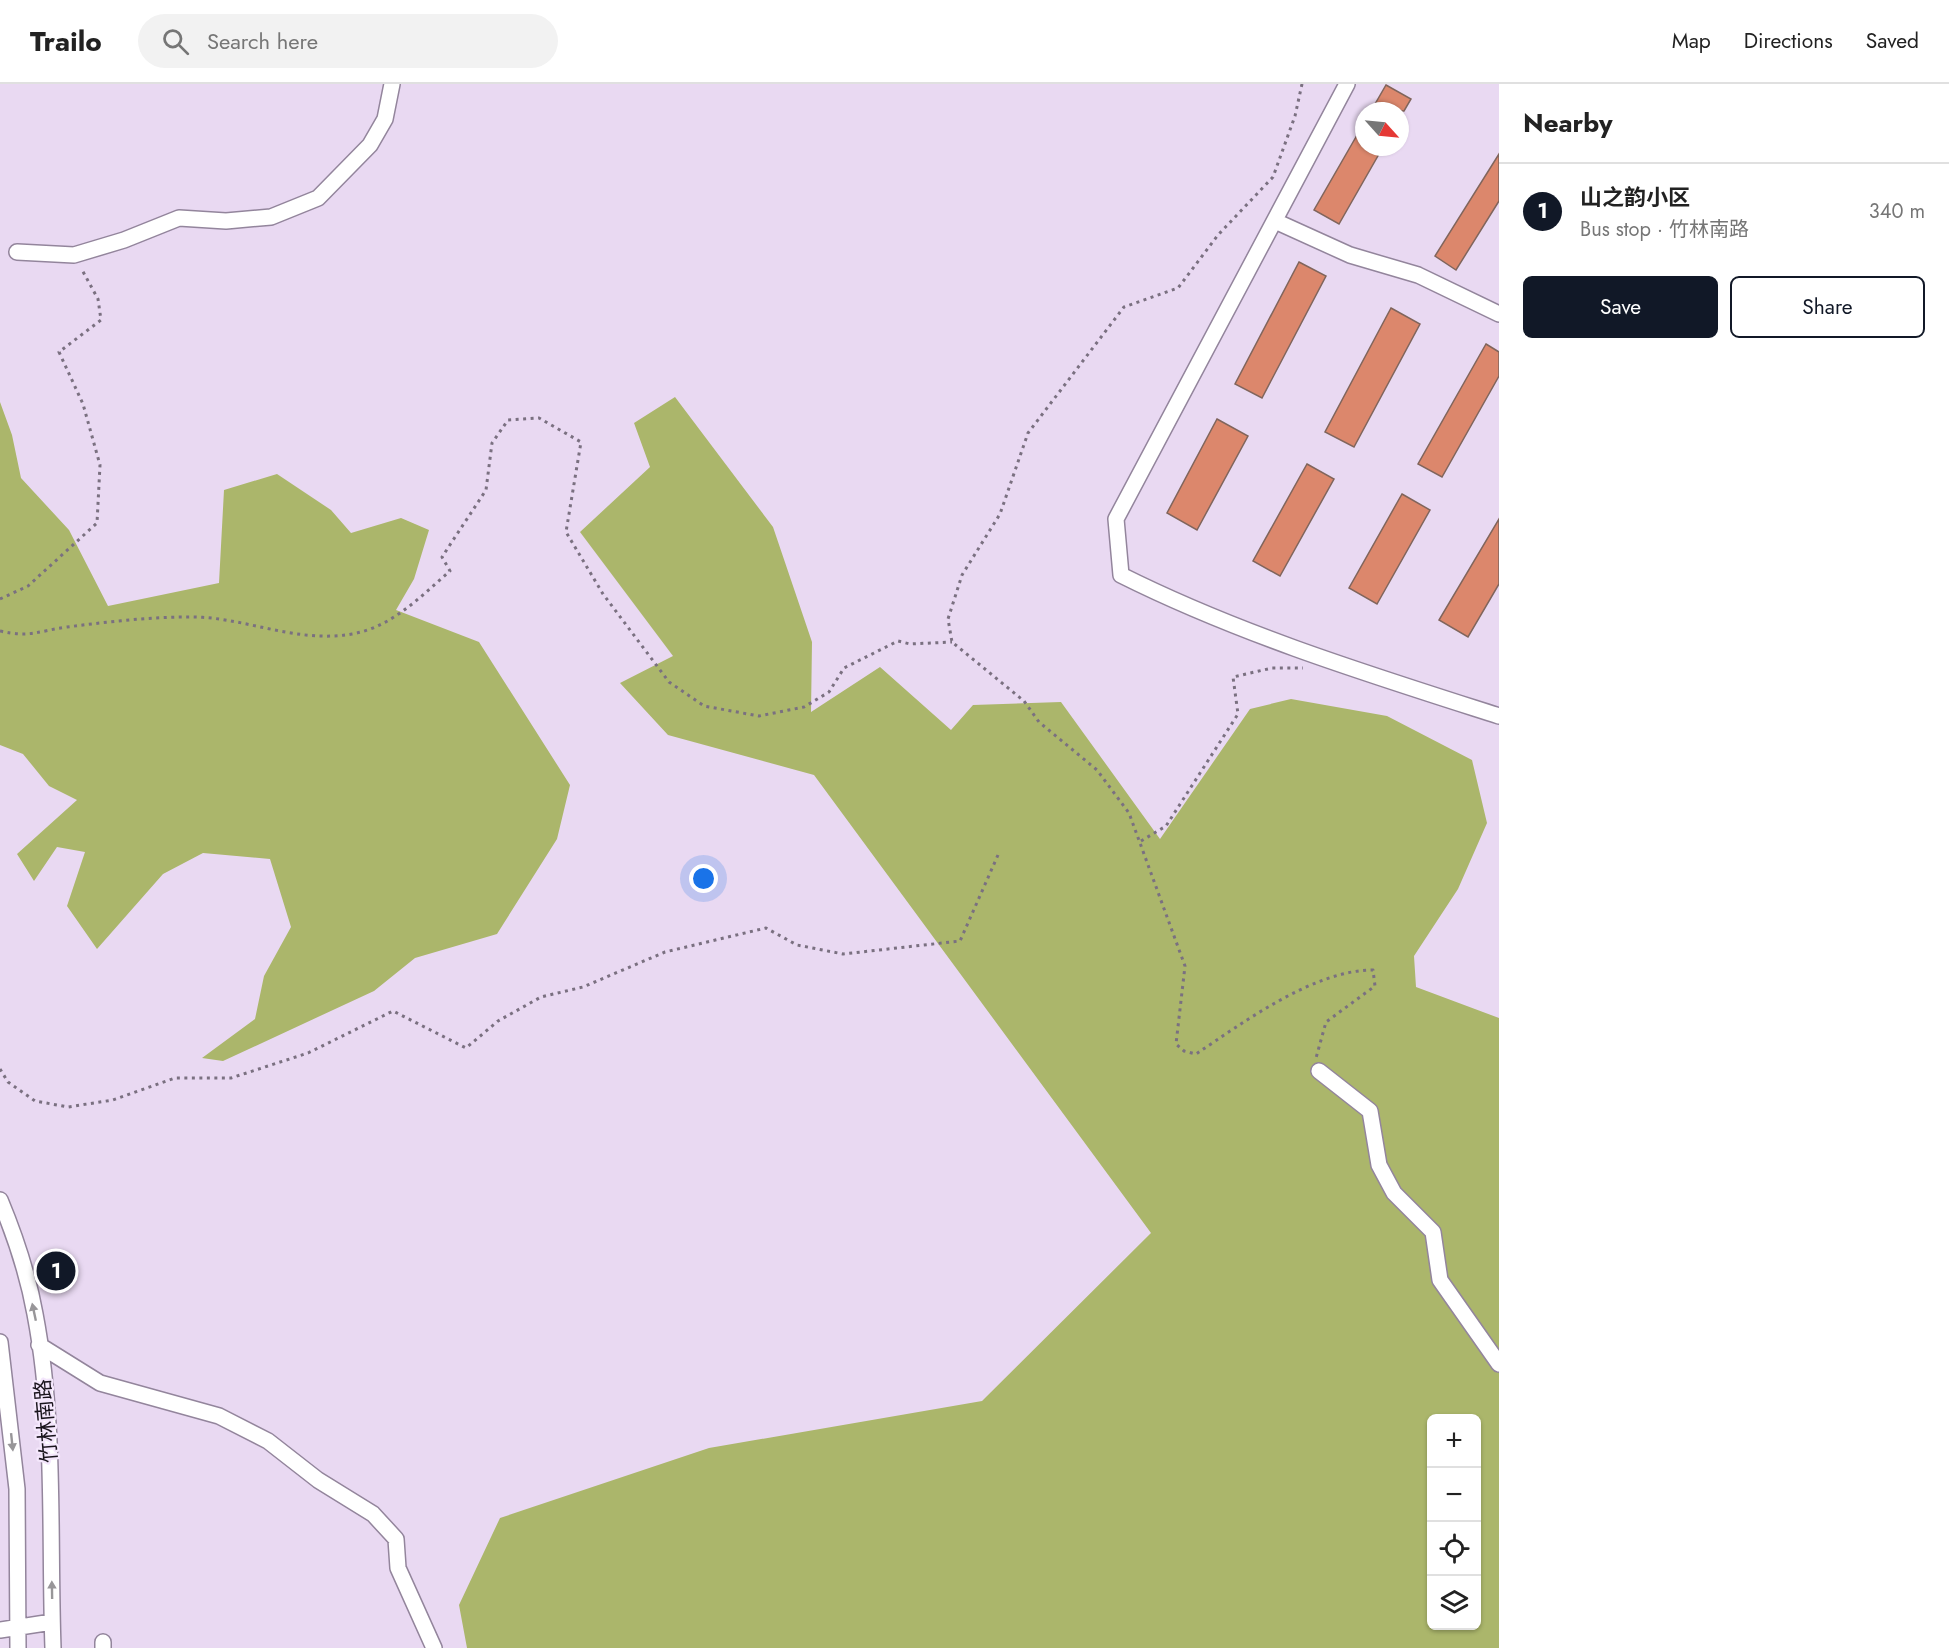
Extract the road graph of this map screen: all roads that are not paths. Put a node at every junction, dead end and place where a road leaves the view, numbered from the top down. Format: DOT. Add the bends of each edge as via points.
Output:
graph roads {
  1 [pos="392,84"];
  2 [pos="1347,84"];
  3 [pos="1275,221"];
  4 [pos="17,252"];
  5 [pos="1499,314"];
  6 [pos="1499,716"];
  7 [pos="1319,1071"];
  8 [pos="0,1200"];
  9 [pos="0,1342"];
  10 [pos="39,1345"];
  11 [pos="1499,1364"];
  12 [pos="52,1622"];
  13 [pos="18,1626"];
  14 [pos="0,1630"];
  15 [pos="18,1648"];
  16 [pos="54,1648"];
  17 [pos="434,1648"];
  1 -- 4 [label="street" via="385,118 370,145 318,198 271,217 226,221 179,218 74,255"];
  2 -- 3 [label="street"];
  3 -- 5 [label="street" via="1350,255 1418,275"];
  3 -- 6 [label="street" via="1116,519 1121,576 1169,600 1348,668"];
  7 -- 11 [label="street" via="1370,1111 1378,1165 1394,1192 1433,1232 1440,1280"];
  10 -- 8 [label="street, 竹林南路, one-way" via="21,1258"];
  9 -- 13 [label="street, 竹林南路, one-way" via="17,1490"];
  12 -- 10 [label="street, 竹林南路, one-way" via="49,1437"];
  10 -- 17 [label="street" via="100,1383 219,1416 268,1441 318,1480 373,1514 396,1539 398,1568"];
  12 -- 13 [label="street"];
  12 -- 16 [label="street, 竹林南路"];
  13 -- 14 [label="street"];
  13 -- 15 [label="street, 竹林南路"];
}
